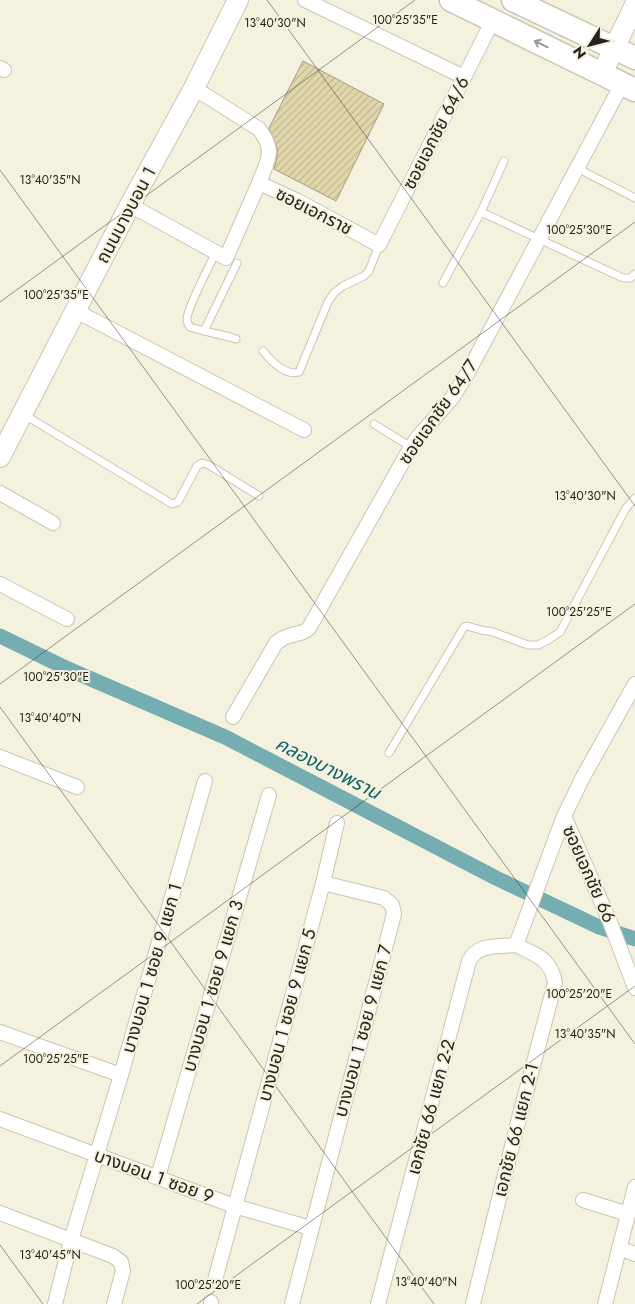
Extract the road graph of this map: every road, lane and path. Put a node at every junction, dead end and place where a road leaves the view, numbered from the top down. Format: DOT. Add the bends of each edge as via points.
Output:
graph roads {
  1 [pos="238,0"];
  2 [pos="306,0"];
  3 [pos="451,0"];
  4 [pos="523,2"];
  5 [pos="635,5"];
  6 [pos="493,20"];
  7 [pos="615,48"];
  8 [pos="635,58"];
  9 [pos="602,74"];
  10 [pos="464,77"];
  11 [pos="631,86"];
  12 [pos="194,88"];
  13 [pos="504,161"];
  14 [pos="577,168"];
  15 [pos="259,183"];
  16 [pos="635,198"];
  17 [pos="130,205"];
  18 [pos="481,212"];
  19 [pos="539,240"];
  20 [pos="379,245"];
  21 [pos="216,252"];
  22 [pos="236,263"];
  23 [pos="635,274"];
  24 [pos="443,283"];
  25 [pos="76,311"];
  26 [pos="204,330"];
  27 [pos="236,339"];
  28 [pos="263,351"];
  29 [pos="22,414"];
  30 [pos="374,424"];
  31 [pos="304,430"];
  32 [pos="412,447"];
  33 [pos="0,457"];
  34 [pos="0,493"];
  35 [pos="259,496"];
  36 [pos="635,498"];
  37 [pos="53,523"];
  38 [pos="0,584"];
  39 [pos="67,619"];
  40 [pos="635,684"];
  41 [pos="233,717"];
  42 [pos="389,753"];
  43 [pos="0,757"];
  44 [pos="205,781"];
  45 [pos="77,787"];
  46 [pos="269,796"];
  47 [pos="564,816"];
  48 [pos="337,824"];
  49 [pos="323,883"];
  50 [pos="516,945"];
  51 [pos="635,988"];
  52 [pos="0,1032"];
  53 [pos="121,1075"];
  54 [pos="0,1119"];
  55 [pos="97,1155"];
  56 [pos="158,1176"];
  57 [pos="635,1186"];
  58 [pos="582,1200"];
  59 [pos="234,1206"];
  60 [pos="628,1214"];
  61 [pos="1,1217"];
  62 [pos="311,1228"];
  63 [pos="71,1240"];
  64 [pos="619,1248"];
  65 [pos="635,1254"];
  66 [pos="215,1280"];
  67 [pos="54,1304"];
  68 [pos="114,1304"];
  69 [pos="292,1304"];
  70 [pos="378,1304"];
  71 [pos="473,1304"];
  72 [pos="605,1304"];
  1 -- 12 [label="main road, ถนนบางบอน 1"];
  2 -- 10 [label="street"];
  3 -- 6 [label="main road"];
  4 -- 7 [label="main road"];
  5 -- 7 [label="main road"];
  9 -- 6 [label="main road, one-way"];
  6 -- 10 [label="street, ซอยเอกชัย 64/6"];
  7 -- 8 [label="main road"];
  7 -- 9 [label="main road"];
  9 -- 11 [label="main road"];
  10 -- 20 [label="street, ซอยเอกชัย 64/6"];
  11 -- 14 [label="street, ซอยเอกชัย 64/7"];
  12 -- 15 [label="street" via="259,128 266,138 270,148"];
  12 -- 17 [label="main road, ถนนบางบอน 1"];
  13 -- 18 [label="lane"];
  14 -- 16 [label="lane"];
  14 -- 19 [label="street, ซอยเอกชัย 64/7"];
  15 -- 20 [label="street, ซอยเอกราช"];
  15 -- 21 [label="street, ซอยเอกราช" via="226,258"];
  17 -- 21 [label="street"];
  17 -- 25 [label="main road, ถนนบางบอน 1"];
  18 -- 19 [label="lane"];
  18 -- 24 [label="lane"];
  19 -- 23 [label="lane" via="623,278"];
  19 -- 32 [label="street, ซอยเอกชัย 64/7" via="467,374"];
  20 -- 28 [label="lane" via="369,271 343,286 328,302 299,372 292,373 278,367"];
  21 -- 26 [label="lane" via="187,318 190,327"];
  22 -- 26 [label="lane"];
  25 -- 29 [label="main road, ถนนบางบอน 1"];
  25 -- 31 [label="street"];
  26 -- 27 [label="lane"];
  29 -- 33 [label="main road, ถนนบางบอน 1"];
  29 -- 35 [label="lane" via="172,504 178,502 197,466 202,463"];
  30 -- 32 [label="lane"];
  32 -- 41 [label="street, ซอยเอกชัย 64/7" via="309,628 286,635 276,643"];
  34 -- 37 [label="street"];
  36 -- 42 [label="lane" via="626,508 560,632 543,643 528,645 493,632 464,627"];
  38 -- 39 [label="street"];
  40 -- 47 [label="street, ซอยเอกชัย 66"];
  43 -- 45 [label="street"];
  44 -- 53 [label="street, บางบอน 1 ซอย 9 แยก 1"];
  46 -- 56 [label="street, บางบอน 1 ซอย 9 แยก 3"];
  47 -- 50 [label="street"];
  47 -- 51 [label="street, ซอยเอกชัย 66"];
  48 -- 49 [label="street, บางบอน 1 ซอย 9 แยก 5"];
  49 -- 59 [label="street, บางบอน 1 ซอย 9 แยก 5"];
  49 -- 62 [label="street, บางบอน 1 ซอย 9 แยก 7" via="384,898 392,905 394,914"];
  50 -- 70 [label="street, เอกชัย 66 แยก 2-2" via="484,947 476,950 469,961"];
  50 -- 71 [label="street, เอกชัย 66 แยก 2-1" via="549,964 555,983"];
  52 -- 53 [label="street"];
  53 -- 55 [label="street, บางบอน 1 ซอย 9 แยก 1"];
  54 -- 55 [label="street, บางบอน 1 ซอย 9"];
  55 -- 56 [label="street, บางบอน 1 ซอย 9"];
  55 -- 63 [label="street, บางบอน 1 ซอย 9 แยก 1"];
  56 -- 59 [label="street, บางบอน 1 ซอย 9"];
  57 -- 60 [label="street"];
  58 -- 60 [label="street"];
  59 -- 62 [label="street, บางบอน 1 ซอย 9"];
  59 -- 66 [label="street, บางบอน 1 ซอย 9 แยก 5"];
  60 -- 64 [label="street"];
  61 -- 63 [label="street"];
  62 -- 69 [label="street, บางบอน 1 ซอย 9 แยก 7"];
  63 -- 67 [label="street, บางบอน 1 ซอย 9 แยก 1"];
  63 -- 68 [label="street" via="121,1262 123,1272"];
  64 -- 65 [label="street"];
  64 -- 72 [label="street"];
}
